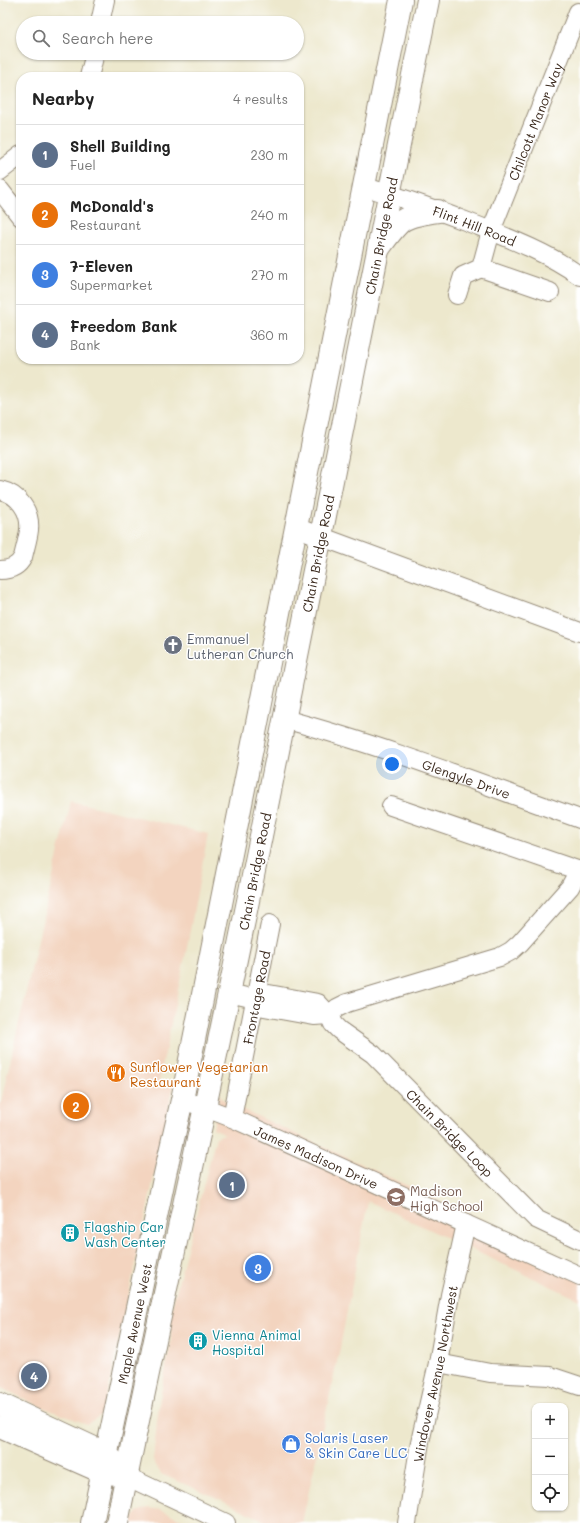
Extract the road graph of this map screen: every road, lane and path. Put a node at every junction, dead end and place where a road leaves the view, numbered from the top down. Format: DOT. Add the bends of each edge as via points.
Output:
graph roads {
  1 [pos="105,0"];
  2 [pos="401,0"];
  3 [pos="428,0"];
  4 [pos="578,12"];
  5 [pos="102,16"];
  6 [pos="94,60"];
  7 [pos="93,72"];
  8 [pos="16,159"];
  9 [pos="0,172"];
  10 [pos="364,186"];
  11 [pos="0,190"];
  12 [pos="389,193"];
  13 [pos="16,211"];
  14 [pos="438,211"];
  15 [pos="491,231"];
  16 [pos="378,249"];
  17 [pos="481,268"];
  18 [pos="580,276"];
  19 [pos="550,292"];
  20 [pos="457,295"];
  21 [pos="0,490"];
  22 [pos="295,527"];
  23 [pos="320,536"];
  24 [pos="0,570"];
  25 [pos="580,632"];
  26 [pos="284,719"];
  27 [pos="391,806"];
  28 [pos="580,819"];
  29 [pos="579,870"];
  30 [pos="270,924"];
  31 [pos="230,993"];
  32 [pos="255,998"];
  33 [pos="329,1015"];
  34 [pos="182,1100"];
  35 [pos="206,1108"];
  36 [pos="232,1118"];
  37 [pos="466,1224"];
  38 [pos="580,1240"];
  39 [pos="580,1276"];
  40 [pos="438,1363"];
  41 [pos="580,1386"];
  42 [pos="0,1404"];
  43 [pos="0,1427"];
  44 [pos="105,1463"];
  45 [pos="126,1476"];
  46 [pos="92,1523"];
  47 [pos="117,1523"];
  48 [pos="226,1523"];
  49 [pos="407,1523"];
  1 -- 5 [label="street"];
  2 -- 10 [label="main road, Chain Bridge Road"];
  3 -- 12 [label="main road, Chain Bridge Road"];
  4 -- 15 [label="street, Chilcott Manor Way"];
  6 -- 7 [label="street"];
  8 -- 9 [label="street"];
  10 -- 12 [label="street, Flint Hill Road"];
  10 -- 22 [label="main road, Chain Bridge Road"];
  11 -- 13 [label="street"];
  12 -- 14 [label="street, Flint Hill Road"];
  12 -- 16 [label="main road, Chain Bridge Road"];
  14 -- 15 [label="street, Flint Hill Road"];
  14 -- 16 [label="main road" via="414,214 403,219"];
  15 -- 17 [label="street, Chilcott Manor Way"];
  15 -- 18 [label="street, Flint Hill Road" via="550,258"];
  16 -- 23 [label="main road, Chain Bridge Road"];
  17 -- 19 [label="street"];
  17 -- 20 [label="street" via="463,276"];
  21 -- 24 [label="street" via="16,497 23,505 28,516 29,528 21,561 16,567"];
  22 -- 23 [label="street"];
  22 -- 34 [label="main road, Chain Bridge Road"];
  23 -- 25 [label="street"];
  23 -- 26 [label="main road, Chain Bridge Road"];
  26 -- 28 [label="street, Glengyle Drive" via="413,760"];
  26 -- 31 [label="main road, Chain Bridge Road"];
  27 -- 29 [label="street"];
  29 -- 33 [label="street" via="570,887 511,951 478,964 347,1003"];
  30 -- 32 [label="street, Frontage Road"];
  31 -- 32 [label="street, Chain Bridge Loop"];
  31 -- 35 [label="main road, Chain Bridge Road"];
  32 -- 33 [label="street, Chain Bridge Loop" via="269,994 318,1003"];
  32 -- 36 [label="street, Frontage Road"];
  33 -- 38 [label="street, Chain Bridge Loop" via="336,1027 373,1054 536,1219"];
  34 -- 35 [label="street, James Madison Drive"];
  34 -- 44 [label="main road, Maple Avenue West"];
  35 -- 36 [label="street, James Madison Drive"];
  35 -- 45 [label="main road, Maple Avenue West"];
  36 -- 37 [label="street, James Madison Drive"];
  37 -- 39 [label="street, James Madison Drive"];
  37 -- 40 [label="street, Windover Avenue Northwest"];
  40 -- 41 [label="street" via="490,1373 550,1376"];
  40 -- 49 [label="street, Windover Avenue Northwest" via="420,1442"];
  42 -- 44 [label="main road"];
  43 -- 44 [label="main road"];
  44 -- 45 [label="main road"];
  44 -- 46 [label="main road, Maple Avenue West"];
  45 -- 47 [label="main road, Maple Avenue West"];
  45 -- 48 [label="street"];
}
